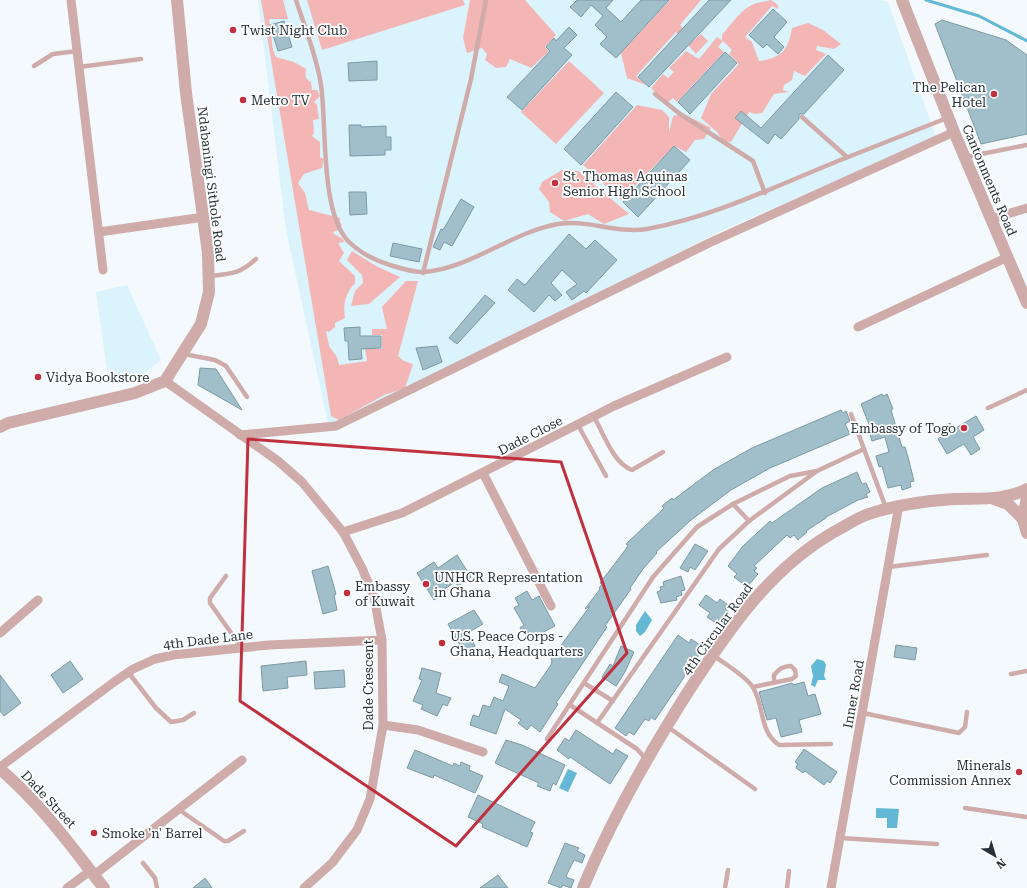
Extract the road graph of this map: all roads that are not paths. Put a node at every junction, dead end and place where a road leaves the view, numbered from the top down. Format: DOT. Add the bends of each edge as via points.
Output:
graph roads {
  1 [pos="71,0"];
  2 [pos="177,0"];
  3 [pos="296,0"];
  4 [pos="486,0"];
  5 [pos="902,0"];
  6 [pos="77,51"];
  7 [pos="141,59"];
  8 [pos="34,66"];
  9 [pos="79,67"];
  10 [pos="655,94"];
  11 [pos="802,117"];
  12 [pos="949,118"];
  13 [pos="954,132"];
  14 [pos="1027,145"];
  15 [pos="847,157"];
  16 [pos="965,157"];
  17 [pos="765,193"];
  18 [pos="1027,208"];
  19 [pos="204,217"];
  20 [pos="992,219"];
  21 [pos="98,232"];
  22 [pos="1008,257"];
  23 [pos="256,259"];
  24 [pos="103,270"];
  25 [pos="423,273"];
  26 [pos="209,276"];
  27 [pos="1027,303"];
  28 [pos="858,327"];
  29 [pos="183,354"];
  30 [pos="727,357"];
  31 [pos="165,381"];
  32 [pos="1027,390"];
  33 [pos="246,397"];
  34 [pos="988,408"];
  35 [pos="851,414"];
  36 [pos="594,417"];
  37 [pos="578,425"];
  38 [pos="0,427"];
  39 [pos="240,435"];
  40 [pos="864,449"];
  41 [pos="663,452"];
  42 [pos="817,471"];
  43 [pos="483,473"];
  44 [pos="606,476"];
  45 [pos="1027,489"];
  46 [pos="1027,497"];
  47 [pos="991,498"];
  48 [pos="733,504"];
  49 [pos="899,505"];
  50 [pos="886,509"];
  51 [pos="1024,519"];
  52 [pos="749,521"];
  53 [pos="343,532"];
  54 [pos="1027,533"];
  55 [pos="987,555"];
  56 [pos="888,567"];
  57 [pos="226,576"];
  58 [pos="38,600"];
  59 [pos="551,606"];
  60 [pos="0,633"];
  61 [pos="382,640"];
  62 [pos="242,648"];
  63 [pos="712,655"];
  64 [pos="1027,671"];
  65 [pos="128,672"];
  66 [pos="1011,674"];
  67 [pos="774,682"];
  68 [pos="584,684"];
  69 [pos="753,687"];
  70 [pos="612,701"];
  71 [pos="570,705"];
  72 [pos="967,712"];
  73 [pos="194,713"];
  74 [pos="862,713"];
  75 [pos="597,723"];
  76 [pos="383,725"];
  77 [pos="666,726"];
  78 [pos="548,739"];
  79 [pos="831,744"];
  80 [pos="483,752"];
  81 [pos="646,759"];
  82 [pos="242,760"];
  83 [pos="0,768"];
  84 [pos="755,789"];
  85 [pos="965,808"];
  86 [pos="178,810"];
  87 [pos="1027,817"];
  88 [pos="244,831"];
  89 [pos="840,838"];
  90 [pos="937,844"];
  91 [pos="143,863"];
  92 [pos="728,870"];
  93 [pos="789,871"];
  94 [pos="92,873"];
  95 [pos="66,888"];
  96 [pos="104,888"];
  97 [pos="157,888"];
  98 [pos="304,888"];
  99 [pos="582,888"];
  100 [pos="725,888"];
  101 [pos="787,888"];
  102 [pos="831,888"];
  1 -- 6 [label="street"];
  2 -- 19 [label="street, Ndabaningi Sithole Road" via="186,93"];
  3 -- 25 [label="lane" via="321,84 325,156 332,210 347,240 371,259"];
  4 -- 25 [label="lane" via="471,79"];
  5 -- 12 [label="street, Cantonments Road"];
  6 -- 8 [label="lane" via="53,54"];
  6 -- 9 [label="street"];
  7 -- 9 [label="lane"];
  9 -- 21 [label="street"];
  10 -- 17 [label="lane" via="680,114 753,161"];
  11 -- 15 [label="lane"];
  12 -- 13 [label="street, Cantonments Road"];
  12 -- 15 [label="lane"];
  13 -- 16 [label="street, Cantonments Road"];
  13 -- 39 [label="street" via="709,243 336,426"];
  14 -- 16 [label="lane"];
  15 -- 17 [label="lane"];
  16 -- 20 [label="street, Cantonments Road"];
  17 -- 25 [label="lane" via="681,221 644,229 580,223 542,228 448,268"];
  18 -- 20 [label="street"];
  19 -- 21 [label="street"];
  19 -- 26 [label="street, Ndabaningi Sithole Road"];
  20 -- 22 [label="street, Cantonments Road"];
  21 -- 24 [label="street"];
  22 -- 27 [label="street, Cantonments Road"];
  22 -- 28 [label="street"];
  23 -- 26 [label="lane" via="248,267 234,274"];
  26 -- 29 [label="street, Ndabaningi Sithole Road" via="209,292 201,324"];
  29 -- 31 [label="street, Ndabaningi Sithole Road"];
  29 -- 33 [label="lane" via="215,360 226,366"];
  30 -- 36 [label="street, Dade Close"];
  31 -- 38 [label="street" via="135,393"];
  31 -- 39 [label="street, Dade Crescent"];
  32 -- 34 [label="lane"];
  35 -- 40 [label="lane"];
  36 -- 37 [label="street, Dade Close"];
  36 -- 41 [label="lane" via="624,467 632,470"];
  37 -- 43 [label="street, Dade Close"];
  37 -- 44 [label="lane"];
  39 -- 53 [label="street, Dade Crescent" via="278,461 302,482"];
  40 -- 42 [label="lane"];
  40 -- 50 [label="lane"];
  42 -- 48 [label="lane" via="790,476"];
  42 -- 52 [label="lane"];
  43 -- 53 [label="street, Dade Close" via="402,513"];
  43 -- 59 [label="street"];
  45 -- 47 [label="street, 4th Circular Road"];
  46 -- 51 [label="street"];
  47 -- 49 [label="street, 4th Circular Road"];
  47 -- 51 [label="street" via="1008,504"];
  48 -- 52 [label="lane"];
  48 -- 68 [label="lane" via="697,527 673,552 653,577"];
  49 -- 50 [label="street, 4th Circular Road"];
  49 -- 56 [label="street, Inner Road"];
  50 -- 63 [label="street, 4th Circular Road" via="864,516 828,534 792,561 752,601"];
  51 -- 54 [label="street"];
  52 -- 70 [label="lane" via="719,549"];
  53 -- 61 [label="street, Dade Crescent" via="374,597"];
  55 -- 56 [label="lane"];
  56 -- 74 [label="street, Inner Road"];
  57 -- 62 [label="lane" via="210,598 210,603"];
  58 -- 60 [label="street"];
  61 -- 62 [label="street, 4th Dade Lane"];
  61 -- 76 [label="street, Dade Crescent"];
  62 -- 65 [label="street, 4th Dade Lane" via="173,655 155,659"];
  63 -- 69 [label="lane"];
  63 -- 77 [label="street, 4th Circular Road"];
  64 -- 66 [label="lane"];
  65 -- 73 [label="lane" via="156,708 171,722 183,720"];
  65 -- 83 [label="street, 4th Dade Lane"];
  67 -- 67 [label="lane" via="774,674 778,669 791,666 795,670 796,676 792,679"];
  67 -- 69 [label="lane"];
  68 -- 70 [label="lane"];
  68 -- 71 [label="lane"];
  69 -- 79 [label="lane" via="766,731 772,740 779,745"];
  70 -- 75 [label="lane"];
  71 -- 75 [label="lane"];
  71 -- 78 [label="lane"];
  72 -- 74 [label="lane" via="965,726 959,733"];
  74 -- 89 [label="street, Inner Road"];
  75 -- 81 [label="lane" via="637,749"];
  76 -- 80 [label="street" via="418,730"];
  76 -- 98 [label="street, Dade Crescent" via="370,799 357,830 332,863"];
  77 -- 81 [label="street, 4th Circular Road"];
  77 -- 84 [label="lane"];
  81 -- 99 [label="street, 4th Circular Road" via="600,846"];
  82 -- 86 [label="street"];
  83 -- 94 [label="street, Dade Street" via="52,819"];
  85 -- 87 [label="lane"];
  86 -- 88 [label="lane" via="224,841"];
  86 -- 94 [label="street"];
  89 -- 90 [label="lane"];
  89 -- 102 [label="street, Inner Road"];
  91 -- 97 [label="lane" via="155,878"];
  92 -- 100 [label="lane"];
  93 -- 101 [label="lane"];
  94 -- 95 [label="street"];
  94 -- 96 [label="street, Dade Street"];
}
